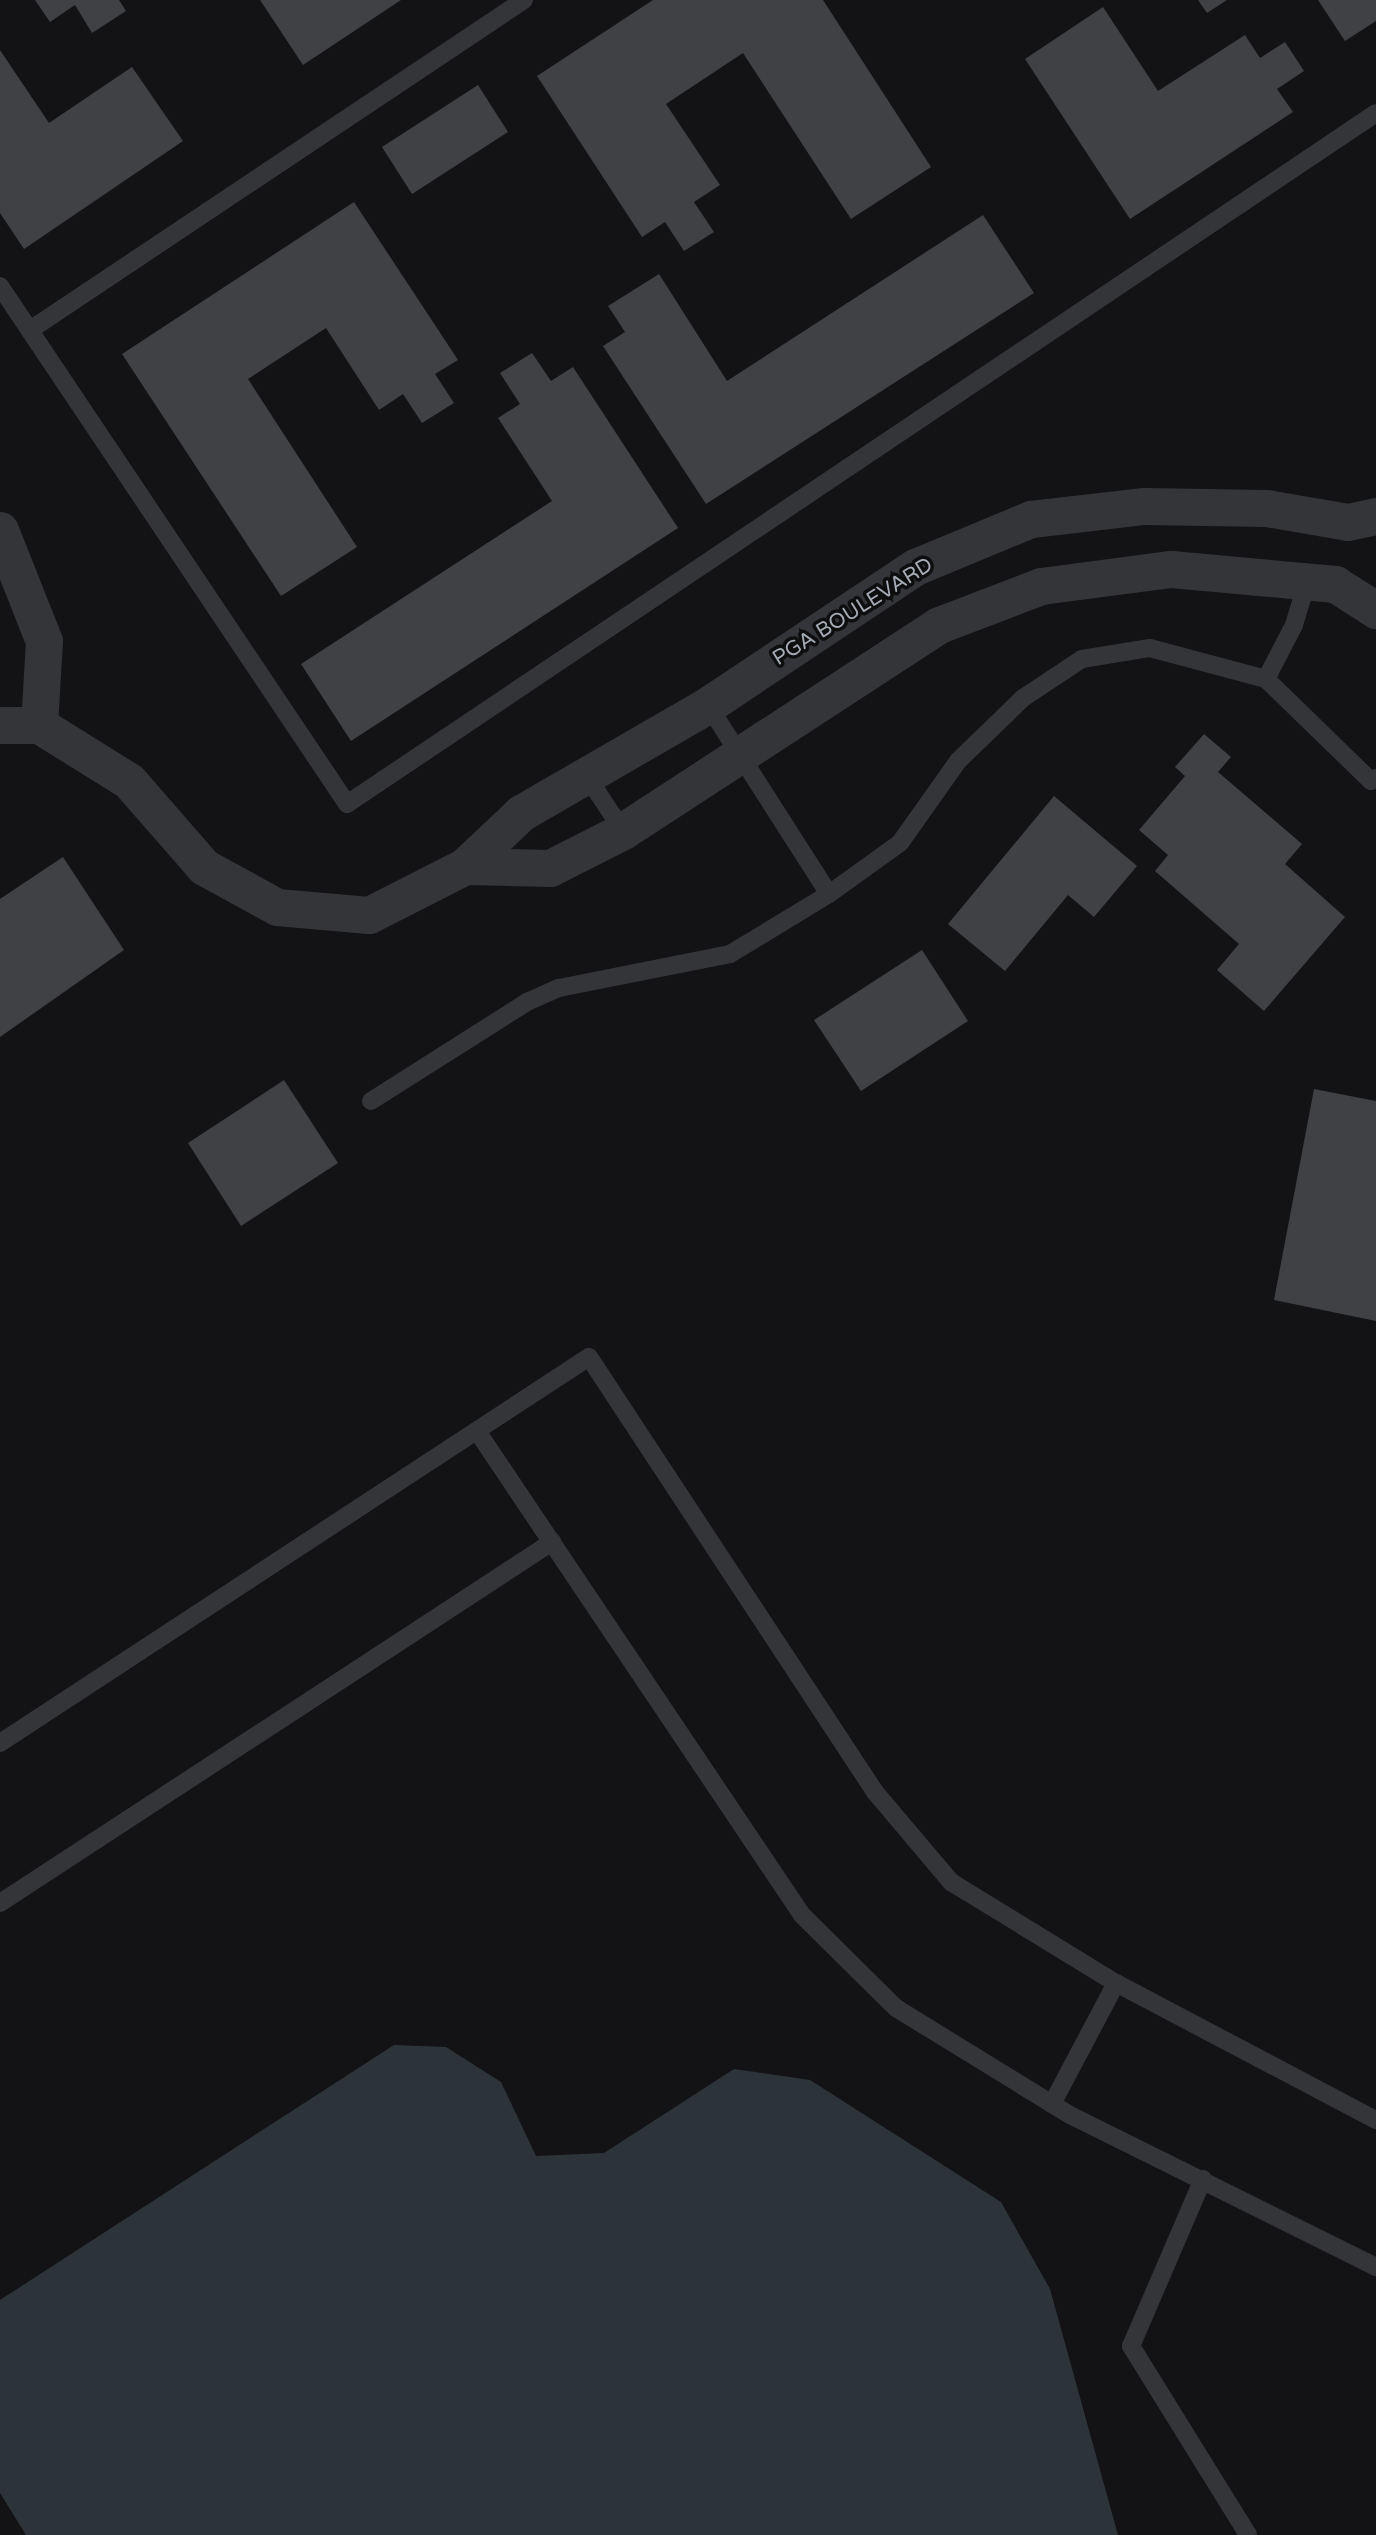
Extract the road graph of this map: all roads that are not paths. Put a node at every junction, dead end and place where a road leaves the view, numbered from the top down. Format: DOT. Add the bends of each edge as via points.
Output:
graph roads {
  1 [pos="524,0"];
  2 [pos="1376,113"];
  3 [pos="0,286"];
  4 [pos="30,330"];
  5 [pos="1376,516"];
  6 [pos="0,530"];
  7 [pos="1307,582"];
  8 [pos="1376,611"];
  9 [pos="1266,680"];
  10 [pos="708,705"];
  11 [pos="0,724"];
  12 [pos="39,725"];
  13 [pos="740,755"];
  14 [pos="586,775"];
  15 [pos="1373,780"];
  16 [pos="623,831"];
  17 [pos="465,866"];
  18 [pos="830,894"];
  19 [pos="371,1101"];
  20 [pos="477,1431"];
  21 [pos="552,1542"];
  22 [pos="0,1743"];
  23 [pos="0,1903"];
  24 [pos="1116,1983"];
  25 [pos="1052,2104"];
  26 [pos="1376,2120"];
  27 [pos="1203,2179"];
  28 [pos="1376,2267"];
  29 [pos="1248,2535"];
  1 -- 4 [label="lane"];
  2 -- 4 [label="lane" via="347,804"];
  3 -- 4 [label="lane"];
  5 -- 10 [label="street, PGA BOULEVARD" via="1348,522 1266,508 1144,506 1031,519 915,567"];
  6 -- 12 [label="street" via="44,641"];
  7 -- 8 [label="street, PGA BOULEVARD" via="1335,584"];
  7 -- 9 [label="lane" via="1294,625"];
  7 -- 13 [label="street, PGA BOULEVARD" via="1171,569 1041,586 939,625"];
  9 -- 15 [label="lane"];
  9 -- 18 [label="lane" via="1150,648 1082,659 1023,698 958,761 901,843"];
  10 -- 13 [label="lane"];
  10 -- 14 [label="street, PGA BOULEVARD"];
  11 -- 12 [label="street"];
  12 -- 17 [label="street, PGA BOULEVARD" via="129,781 204,867 277,907 369,915"];
  13 -- 16 [label="street, PGA BOULEVARD"];
  13 -- 18 [label="lane"];
  14 -- 16 [label="lane"];
  14 -- 17 [label="street, PGA BOULEVARD" via="521,813"];
  16 -- 17 [label="street, PGA BOULEVARD" via="550,868"];
  18 -- 19 [label="lane" via="730,954 559,988 527,1002"];
  20 -- 21 [label="lane"];
  20 -- 22 [label="lane"];
  20 -- 24 [label="lane" via="589,1357 875,1792 951,1882"];
  21 -- 23 [label="lane"];
  21 -- 25 [label="lane" via="802,1915 896,2008"];
  24 -- 25 [label="lane"];
  24 -- 26 [label="lane"];
  25 -- 27 [label="lane"];
  27 -- 28 [label="lane"];
  27 -- 29 [label="lane" via="1131,2346"];
}
